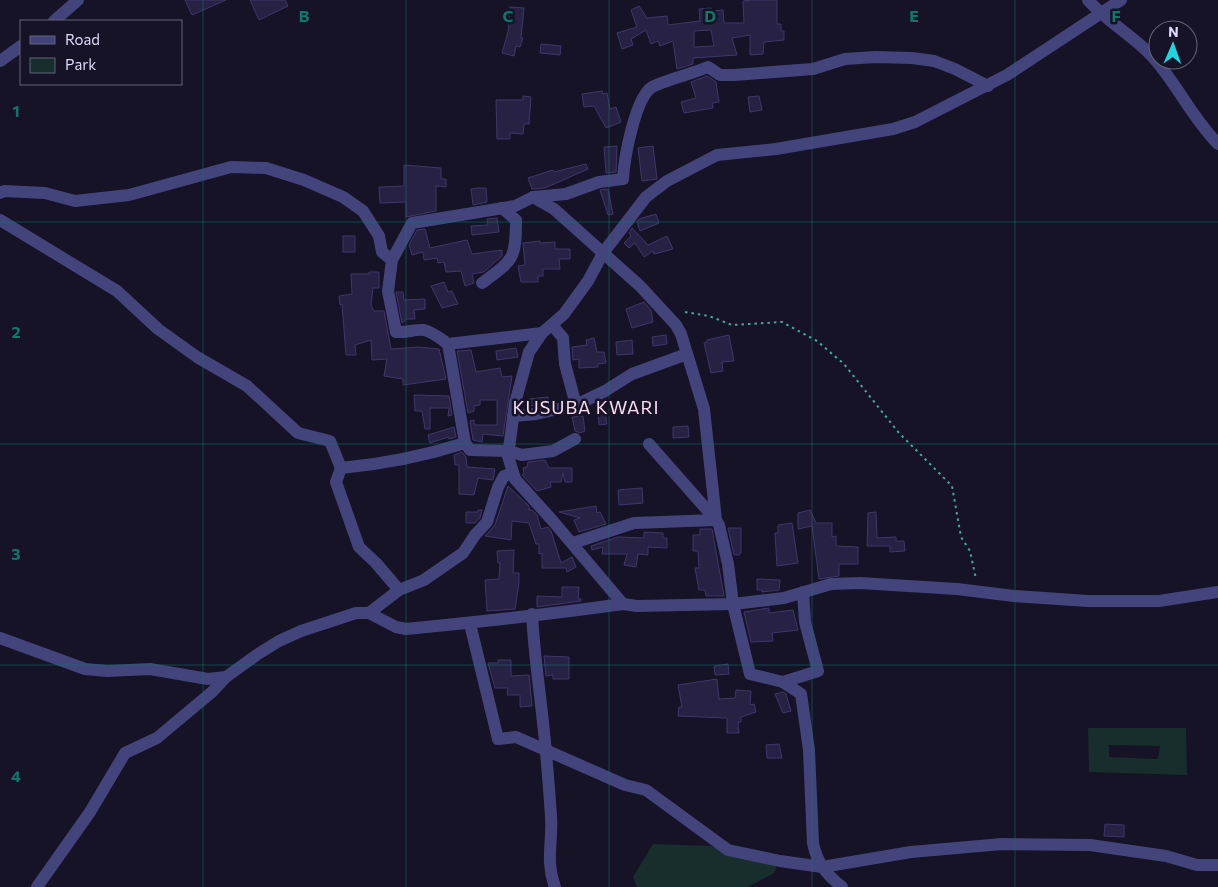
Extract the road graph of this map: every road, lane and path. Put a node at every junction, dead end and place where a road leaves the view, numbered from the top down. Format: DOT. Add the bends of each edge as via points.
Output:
graph roads {
  1 [pos="78,0"];
  2 [pos="1088,0"];
  3 [pos="1121,0"];
  4 [pos="1101,15"];
  5 [pos="55,20"];
  6 [pos="20,47"];
  7 [pos="0,61"];
  8 [pos="988,86"];
  9 [pos="1218,144"];
  10 [pos="0,193"];
  11 [pos="533,197"];
  12 [pos="502,208"];
  13 [pos="0,220"];
  14 [pos="603,253"];
  15 [pos="392,260"];
  16 [pos="482,283"];
  17 [pos="685,312"];
  18 [pos="553,326"];
  19 [pos="542,333"];
  20 [pos="448,344"];
  21 [pos="687,354"];
  22 [pos="576,405"];
  23 [pos="513,416"];
  24 [pos="575,439"];
  25 [pos="465,442"];
  26 [pos="649,444"];
  27 [pos="509,451"];
  28 [pos="341,468"];
  29 [pos="512,473"];
  30 [pos="716,520"];
  31 [pos="573,543"];
  32 [pos="399,590"];
  33 [pos="978,591"];
  34 [pos="803,592"];
  35 [pos="1218,592"];
  36 [pos="623,604"];
  37 [pos="733,604"];
  38 [pos="369,613"];
  39 [pos="532,614"];
  40 [pos="470,624"];
  41 [pos="0,638"];
  42 [pos="226,677"];
  43 [pos="783,682"];
  44 [pos="546,750"];
  45 [pos="1218,865"];
  46 [pos="822,867"];
  47 [pos="37,887"];
  48 [pos="555,887"];
  49 [pos="842,887"];
  1 -- 5 [label="street"];
  2 -- 4 [label="street"];
  3 -- 4 [label="street"];
  4 -- 8 [label="street"];
  4 -- 9 [label="street" via="1139,43 1161,66 1200,124"];
  6 -- 7 [label="street"];
  8 -- 11 [label="street" via="955,68 912,58 845,59 813,69 734,75 720,75 708,67 652,87 645,96 637,108 623,179 600,182 566,194"];
  8 -- 14 [label="street" via="915,122 893,129 776,149 717,155 667,180 646,197"];
  10 -- 15 [label="street" via="45,193 75,201 129,195 231,167 266,168 343,197 363,211 379,236 382,252"];
  11 -- 12 [label="street"];
  11 -- 14 [label="street" via="554,209"];
  12 -- 15 [label="street" via="412,223"];
  12 -- 16 [label="street" via="516,220 516,245 511,262"];
  13 -- 28 [label="street" via="117,291 197,357 247,386 298,433 330,441"];
  14 -- 18 [label="street" via="588,281"];
  14 -- 21 [label="street" via="670,317 681,334"];
  15 -- 20 [label="street" via="388,291 396,332 422,330"];
  17 -- 33 [label="path" via="732,324 782,322 817,342 844,364 899,433 952,486 961,537 970,551"];
  18 -- 19 [label="street"];
  18 -- 22 [label="street" via="562,338"];
  19 -- 20 [label="street"];
  19 -- 23 [label="street" via="528,352"];
  20 -- 25 [label="street"];
  21 -- 22 [label="street" via="632,374"];
  21 -- 30 [label="street" via="704,409"];
  22 -- 23 [label="street"];
  23 -- 27 [label="street"];
  24 -- 27 [label="street" via="553,451 522,455"];
  25 -- 27 [label="street" via="470,450"];
  25 -- 28 [label="street" via="377,465"];
  26 -- 30 [label="street"];
  27 -- 29 [label="street"];
  28 -- 32 [label="street" via="336,482 359,547"];
  29 -- 31 [label="street"];
  29 -- 32 [label="street" via="504,476 487,522 463,553 424,580"];
  30 -- 31 [label="street" via="634,523"];
  30 -- 37 [label="street" via="728,564"];
  31 -- 36 [label="street"];
  32 -- 38 [label="street"];
  33 -- 34 [label="street" via="860,583 831,584"];
  33 -- 35 [label="street" via="1088,601 1159,601"];
  34 -- 37 [label="street" via="784,598"];
  34 -- 43 [label="street" via="804,622 818,671"];
  36 -- 37 [label="street"];
  36 -- 39 [label="street"];
  37 -- 43 [label="street" via="750,674"];
  38 -- 40 [label="street" via="406,629"];
  38 -- 42 [label="street" via="342,617 279,641"];
  39 -- 40 [label="street"];
  39 -- 44 [label="street" via="534,661"];
  40 -- 44 [label="street" via="498,739 516,737"];
  41 -- 42 [label="street" via="85,669 107,672 150,669 208,679"];
  42 -- 47 [label="street" via="157,738 125,753 90,812"];
  43 -- 46 [label="street" via="801,694 809,750 812,843"];
  44 -- 46 [label="street" via="646,790 728,850"];
  44 -- 48 [label="street" via="552,826 548,858"];
  45 -- 46 [label="street" via="1197,865 1166,856 1090,845 1002,844 911,852"];
  46 -- 49 [label="street"];
}
